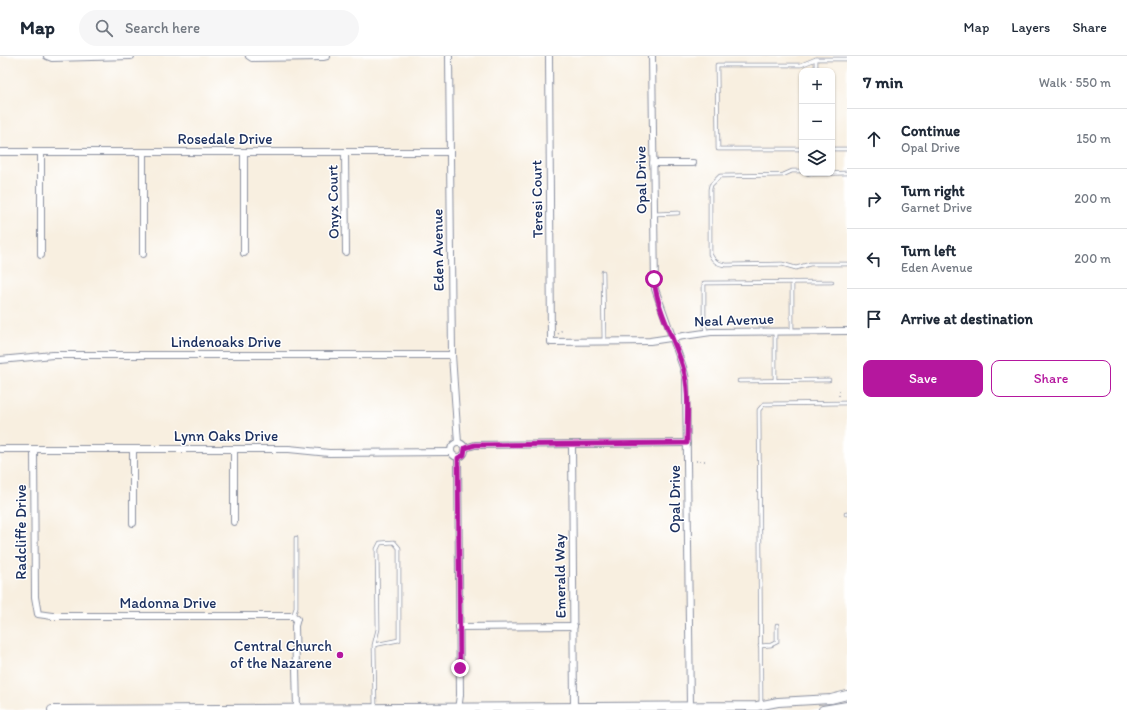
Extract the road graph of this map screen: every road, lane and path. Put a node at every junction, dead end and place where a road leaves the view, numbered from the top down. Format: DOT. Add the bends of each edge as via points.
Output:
graph roads {
  1 [pos="47,56"];
  2 [pos="131,56"];
  3 [pos="327,56"];
  4 [pos="449,56"];
  5 [pos="549,56"];
  6 [pos="652,56"];
  7 [pos="250,57"];
  8 [pos="816,59"];
  9 [pos="847,59"];
  10 [pos="816,68"];
  11 [pos="799,149"];
  12 [pos="835,149"];
  13 [pos="847,149"];
  14 [pos="0,152"];
  15 [pos="41,152"];
  16 [pos="142,152"];
  17 [pos="244,152"];
  18 [pos="345,152"];
  19 [pos="450,152"];
  20 [pos="654,163"];
  21 [pos="693,163"];
  22 [pos="799,171"];
  23 [pos="835,173"];
  24 [pos="847,173"];
  25 [pos="678,213"];
  26 [pos="654,214"];
  27 [pos="346,252"];
  28 [pos="244,253"];
  29 [pos="143,254"];
  30 [pos="41,255"];
  31 [pos="847,264"];
  32 [pos="603,272"];
  33 [pos="792,282"];
  34 [pos="832,282"];
  35 [pos="792,331"];
  36 [pos="847,331"];
  37 [pos="706,332"];
  38 [pos="775,332"];
  39 [pos="672,338"];
  40 [pos="551,342"];
  41 [pos="604,342"];
  42 [pos="452,355"];
  43 [pos="0,360"];
  44 [pos="775,380"];
  45 [pos="829,380"];
  46 [pos="739,381"];
  47 [pos="847,403"];
  48 [pos="458,443"];
  49 [pos="687,443"];
  50 [pos="572,445"];
  51 [pos="465,448"];
  52 [pos="0,449"];
  53 [pos="133,449"];
  54 [pos="34,450"];
  55 [pos="234,450"];
  56 [pos="451,452"];
  57 [pos="458,458"];
  58 [pos="696,461"];
  59 [pos="707,461"];
  60 [pos="234,522"];
  61 [pos="132,523"];
  62 [pos="296,538"];
  63 [pos="38,614"];
  64 [pos="295,617"];
  65 [pos="777,625"];
  66 [pos="574,626"];
  67 [pos="460,627"];
  68 [pos="374,644"];
  69 [pos="760,646"];
  70 [pos="847,695"];
  71 [pos="847,706"];
  72 [pos="758,707"];
  73 [pos="574,708"];
  74 [pos="690,708"];
  75 [pos="297,709"];
  76 [pos="375,709"];
  77 [pos="458,709"];
  78 [pos="52,710"];
  79 [pos="73,710"];
  80 [pos="773,710"];
  81 [pos="823,710"];
  1 -- 2 [label="street"];
  3 -- 7 [label="street"];
  4 -- 19 [label="street, Eden Avenue"];
  5 -- 40 [label="street, Teresi Court"];
  6 -- 20 [label="street, Opal Drive"];
  8 -- 9 [label="lane"];
  8 -- 10 [label="lane"];
  8 -- 11 [label="lane" via="801,65 718,65 718,149"];
  12 -- 13 [label="lane"];
  14 -- 15 [label="street, Rosedale Drive"];
  15 -- 16 [label="street, Rosedale Drive"];
  15 -- 30 [label="street"];
  16 -- 17 [label="street, Rosedale Drive"];
  16 -- 29 [label="street"];
  17 -- 18 [label="street, Rosedale Drive"];
  17 -- 28 [label="street"];
  18 -- 19 [label="street, Rosedale Drive"];
  18 -- 27 [label="street, Onyx Court"];
  19 -- 42 [label="street, Eden Avenue"];
  20 -- 21 [label="street"];
  20 -- 26 [label="street, Opal Drive"];
  22 -- 31 [label="lane" via="783,175 720,176 714,181 710,189 710,254 714,261 726,265 782,264 796,268 810,264"];
  23 -- 24 [label="lane"];
  25 -- 26 [label="lane"];
  26 -- 39 [label="street, Opal Drive" via="655,289"];
  32 -- 41 [label="lane"];
  33 -- 34 [label="lane"];
  33 -- 35 [label="lane"];
  33 -- 37 [label="lane" via="704,283"];
  35 -- 36 [label="street, Neal Avenue"];
  35 -- 38 [label="street, Neal Avenue"];
  37 -- 38 [label="street, Neal Avenue"];
  37 -- 39 [label="street, Neal Avenue"];
  38 -- 44 [label="lane"];
  39 -- 41 [label="street, Neal Avenue"];
  39 -- 49 [label="street, Opal Drive" via="686,379"];
  40 -- 41 [label="street, Neal Avenue"];
  42 -- 43 [label="street, Lindenoaks Drive" via="53,355"];
  42 -- 48 [label="street, Eden Avenue"];
  44 -- 45 [label="lane"];
  44 -- 46 [label="lane"];
  47 -- 69 [label="lane" via="764,404 759,410"];
  48 -- 51 [label="street"];
  48 -- 56 [label="street" via="452,447"];
  49 -- 50 [label="street"];
  49 -- 74 [label="street, Opal Drive"];
  50 -- 51 [label="street" via="475,445"];
  50 -- 66 [label="street, Emerald Way"];
  51 -- 57 [label="street" via="464,455"];
  52 -- 54 [label="street, Lynn Oaks Drive"];
  53 -- 54 [label="street, Lynn Oaks Drive"];
  53 -- 55 [label="street, Lynn Oaks Drive"];
  53 -- 61 [label="street"];
  54 -- 63 [label="street, Radcliffe Drive" via="35,597"];
  55 -- 56 [label="street, Lynn Oaks Drive" via="289,449 329,453"];
  55 -- 60 [label="street"];
  56 -- 57 [label="street"];
  57 -- 67 [label="street"];
  58 -- 59 [label="path"];
  62 -- 64 [label="lane"];
  63 -- 64 [label="street, Madonna Drive"];
  64 -- 75 [label="street"];
  65 -- 69 [label="lane" via="777,642"];
  66 -- 67 [label="street"];
  66 -- 73 [label="street, Emerald Way"];
  67 -- 77 [label="street"];
  68 -- 68 [label="lane" via="378,629 377,549 380,543 394,542 399,548 399,640"];
  68 -- 76 [label="lane"];
  69 -- 72 [label="lane"];
  70 -- 72 [label="street" via="831,699 778,702"];
  71 -- 81 [label="street"];
  72 -- 74 [label="street"];
  72 -- 80 [label="street"];
  73 -- 74 [label="street"];
  73 -- 77 [label="street"];
  75 -- 76 [label="street"];
  75 -- 79 [label="street"];
  76 -- 77 [label="street"];
  78 -- 79 [label="street"];
}
